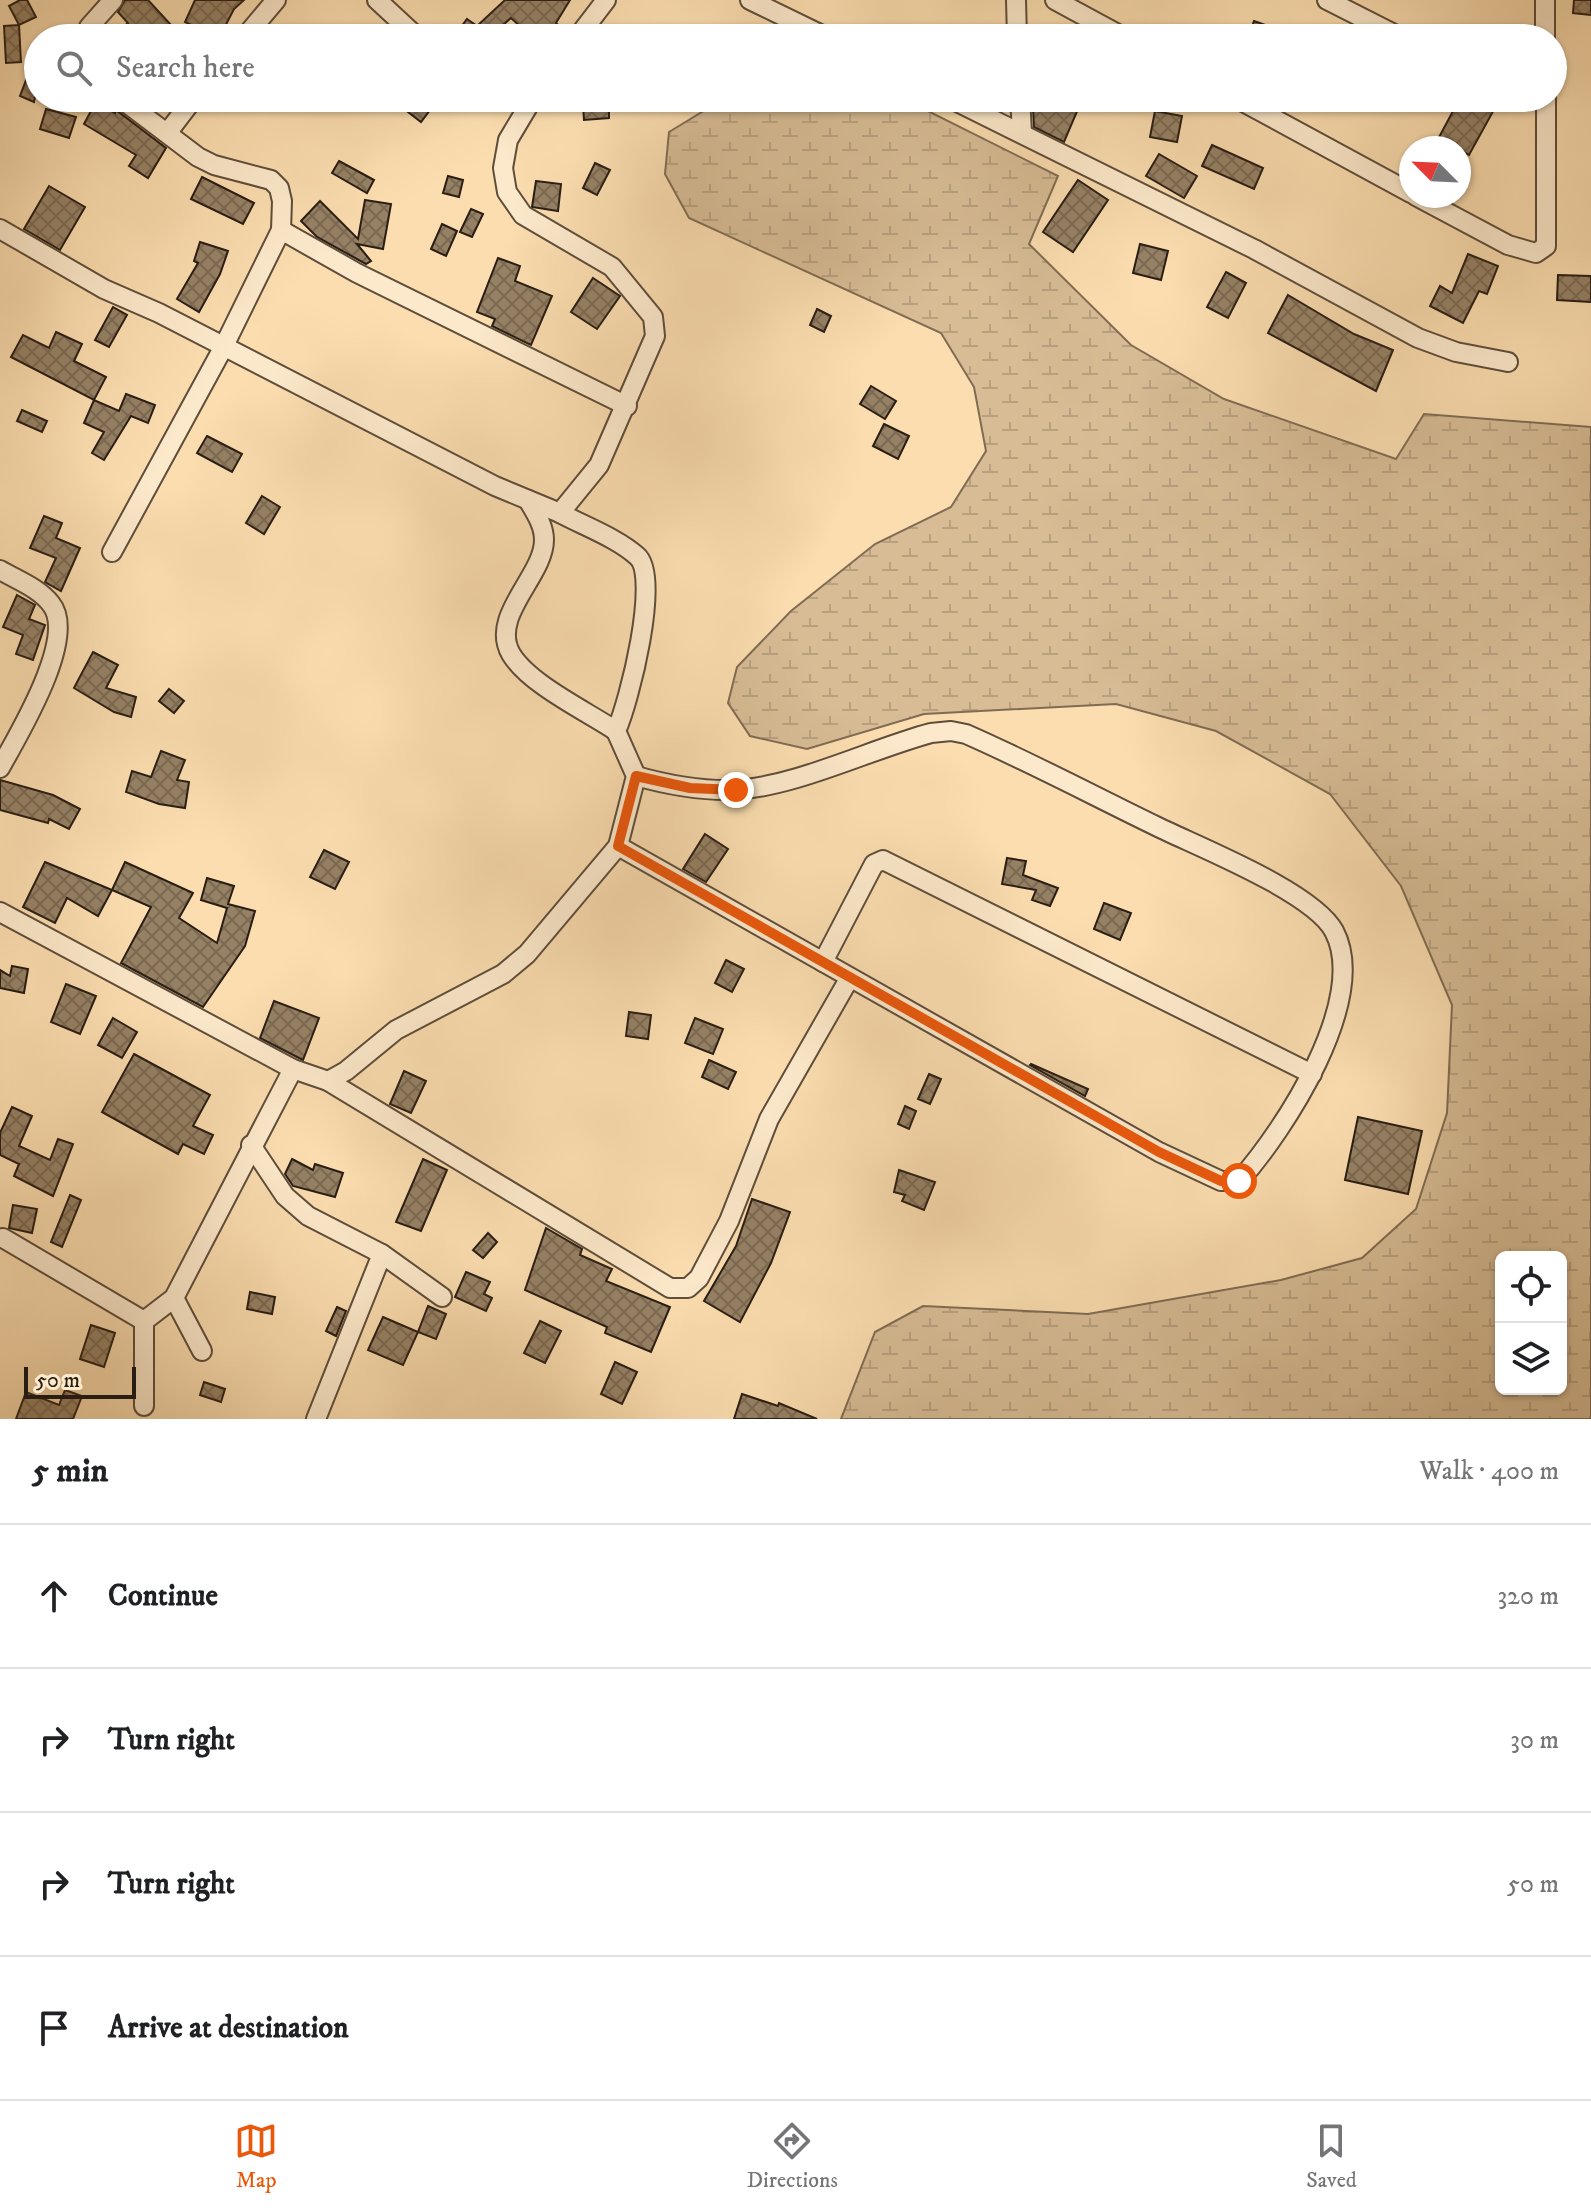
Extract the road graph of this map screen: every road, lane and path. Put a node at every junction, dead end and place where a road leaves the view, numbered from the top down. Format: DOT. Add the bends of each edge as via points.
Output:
graph roads {
  1 [pos="113,0"];
  2 [pos="276,0"];
  3 [pos="377,0"];
  4 [pos="606,0"];
  5 [pos="750,0"];
  6 [pos="1016,0"];
  7 [pos="1055,0"];
  8 [pos="1327,0"];
  9 [pos="1545,0"];
  10 [pos="92,24"];
  11 [pos="256,24"];
  12 [pos="403,24"];
  13 [pos="588,24"];
  14 [pos="799,24"];
  15 [pos="1017,24"];
  16 [pos="1099,24"];
  17 [pos="1374,24"];
  18 [pos="1545,24"];
  19 [pos="140,112"];
  20 [pos="183,112"];
  21 [pos="525,112"];
  22 [pos="979,112"];
  23 [pos="1021,112"];
  24 [pos="1262,112"];
  25 [pos="1546,112"];
  26 [pos="168,132"];
  27 [pos="1022,132"];
  28 [pos="1399,186"];
  29 [pos="1439,208"];
  30 [pos="0,229"];
  31 [pos="281,230"];
  32 [pos="223,348"];
  33 [pos="1508,362"];
  34 [pos="627,406"];
  35 [pos="528,500"];
  36 [pos="560,513"];
  37 [pos="112,552"];
  38 [pos="0,570"];
  39 [pos="616,731"];
  40 [pos="0,768"];
  41 [pos="636,776"];
  42 [pos="618,846"];
  43 [pos="0,912"];
  44 [pos="823,962"];
  45 [pos="849,979"];
  46 [pos="293,1069"];
  47 [pos="1312,1074"];
  48 [pos="328,1081"];
  49 [pos="251,1145"];
  50 [pos="3,1238"];
  51 [pos="382,1254"];
  52 [pos="442,1297"];
  53 [pos="174,1298"];
  54 [pos="144,1321"];
  55 [pos="202,1351"];
  56 [pos="144,1406"];
  57 [pos="316,1419"];
  1 -- 10 [label="street"];
  2 -- 11 [label="street"];
  3 -- 12 [label="street"];
  4 -- 13 [label="street"];
  5 -- 14 [label="street"];
  6 -- 15 [label="street"];
  7 -- 16 [label="street"];
  8 -- 17 [label="street"];
  9 -- 18 [label="street"];
  19 -- 26 [label="street"];
  20 -- 26 [label="street"];
  21 -- 34 [label="street" via="508,140 503,168 507,192 535,224 612,267 653,317 655,336"];
  22 -- 27 [label="street"];
  23 -- 27 [label="street"];
  24 -- 28 [label="street"];
  25 -- 29 [label="street" via="1546,246 1536,253 1508,245"];
  26 -- 31 [label="street" via="214,165 271,180 282,201"];
  27 -- 33 [label="street" via="1418,338"];
  30 -- 32 [label="street"];
  31 -- 32 [label="street"];
  31 -- 34 [label="street"];
  32 -- 35 [label="street"];
  32 -- 37 [label="street"];
  34 -- 36 [label="street" via="599,465"];
  35 -- 36 [label="street"];
  35 -- 39 [label="street" via="544,542 509,616 505,637 511,654 530,676"];
  36 -- 39 [label="street" via="637,555 647,574 633,680"];
  38 -- 40 [label="street" via="53,605 59,626 57,653"];
  39 -- 41 [label="street"];
  41 -- 42 [label="street"];
  41 -- 47 [label="street" via="690,788 736,790 931,733 951,731 987,744 1233,862 1315,909 1338,941 1343,985"];
  42 -- 44 [label="street"];
  42 -- 48 [label="street" via="527,954 503,974 408,1023"];
  43 -- 46 [label="street"];
  44 -- 45 [label="street"];
  44 -- 47 [label="street" via="874,864 892,862 1023,933"];
  45 -- 47 [label="street" via="1159,1152 1230,1183 1239,1181 1256,1162"];
  45 -- 48 [label="street" via="769,1119 729,1221 699,1278 688,1288 670,1288"];
  46 -- 48 [label="street"];
  46 -- 49 [label="street"];
  49 -- 51 [label="street" via="285,1196 308,1216"];
  49 -- 53 [label="street"];
  50 -- 54 [label="street"];
  51 -- 52 [label="street"];
  51 -- 57 [label="street"];
  53 -- 54 [label="street"];
  53 -- 55 [label="street"];
  54 -- 56 [label="street"];
}
